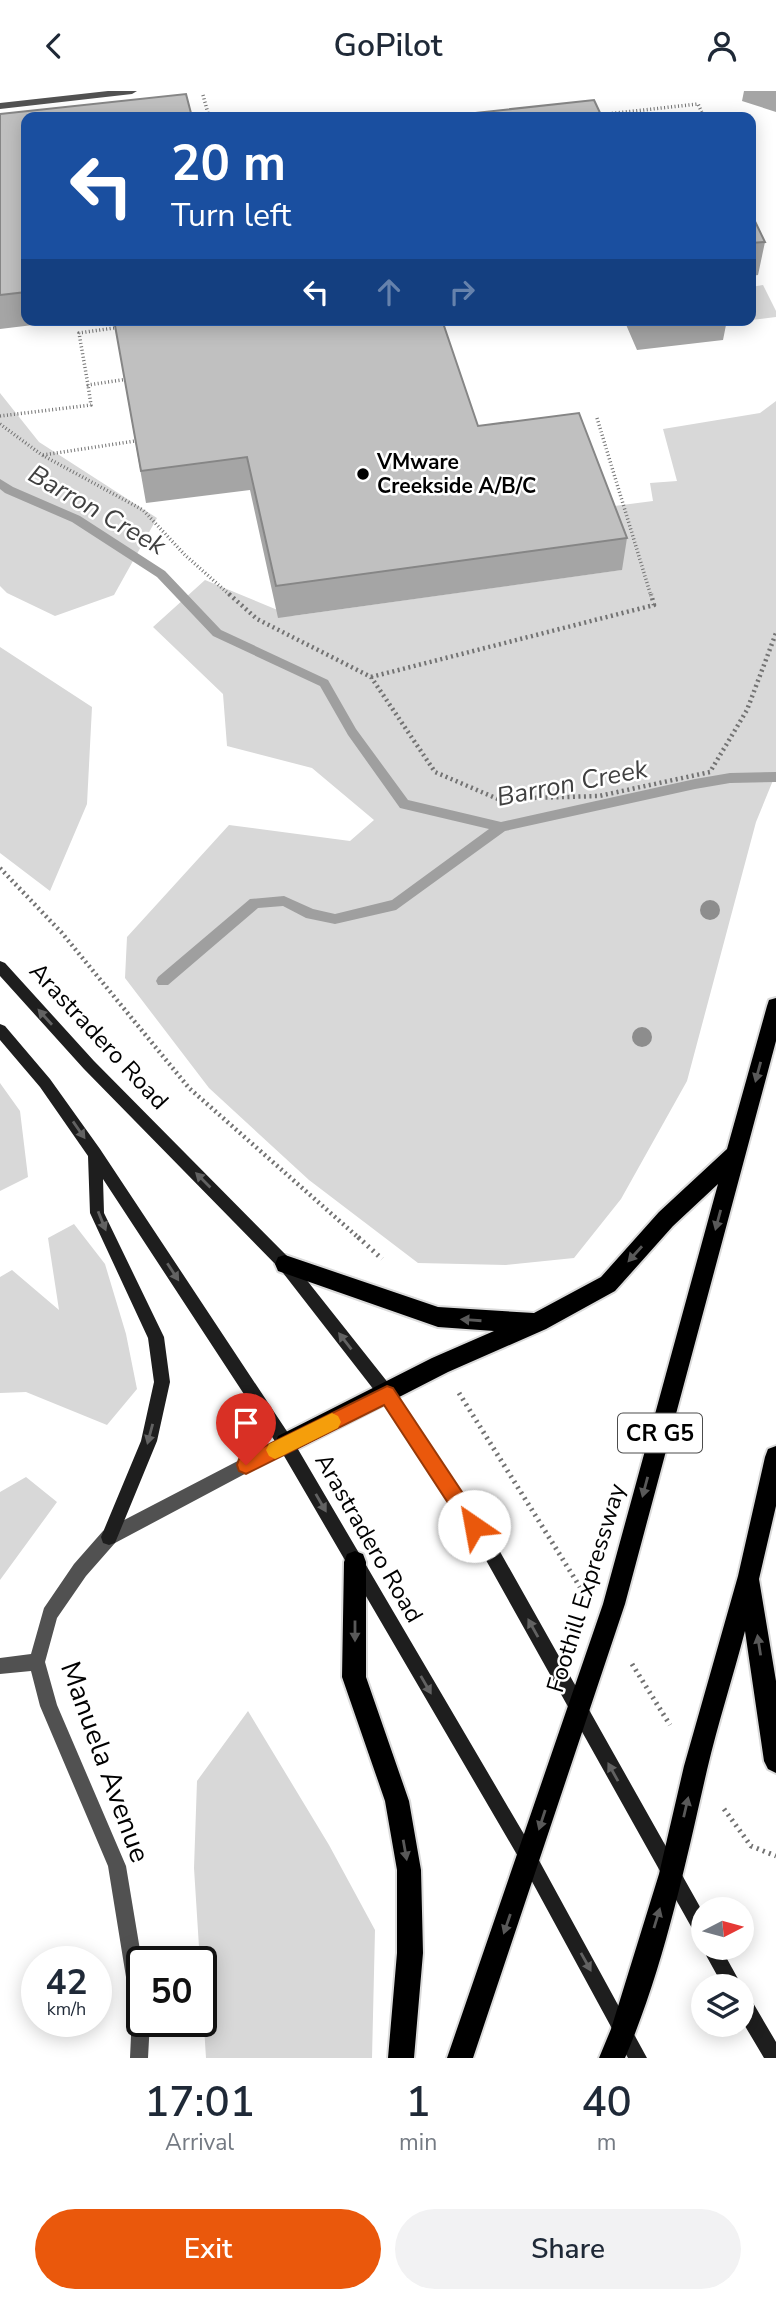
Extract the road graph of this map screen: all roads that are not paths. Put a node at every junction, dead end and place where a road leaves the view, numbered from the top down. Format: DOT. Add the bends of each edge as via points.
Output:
graph roads {
  1 [pos="132,91"];
  2 [pos="0,106"];
  3 [pos="0,967"];
  4 [pos="776,1006"];
  5 [pos="0,1030"];
  6 [pos="95,1154"];
  7 [pos="735,1155"];
  8 [pos="285,1264"];
  9 [pos="539,1322"];
  10 [pos="387,1394"];
  11 [pos="286,1444"];
  12 [pos="776,1457"];
  13 [pos="109,1537"];
  14 [pos="355,1562"];
  15 [pos="749,1576"];
  16 [pos="37,1662"];
  17 [pos="0,1666"];
  18 [pos="578,1709"];
  19 [pos="776,1761"];
  20 [pos="529,1859"];
  21 [pos="671,1874"];
  22 [pos="691,1910"];
  23 [pos="754,2023"];
  24 [pos="624,2030"];
  25 [pos="139,2058"];
  26 [pos="401,2058"];
  27 [pos="460,2058"];
  28 [pos="612,2058"];
  29 [pos="638,2058"];
  30 [pos="775,2058"];
  1 -- 2 [label="street"];
  8 -- 3 [label="main road, Arastradero Road, one-way" via="89,1065"];
  4 -- 7 [label="highway, Foothill Expressway / CR G5, one-way"];
  5 -- 6 [label="main road, Arastradero Road, one-way"];
  6 -- 11 [label="main road, Arastradero Road, one-way"];
  6 -- 13 [label="main road, one-way" via="97,1213 156,1337 162,1382 149,1441"];
  7 -- 9 [label="highway, one-way" via="666,1219 608,1284"];
  7 -- 18 [label="highway, Foothill Expressway / CR G5, one-way" via="607,1625"];
  9 -- 8 [label="highway, one-way" via="438,1317"];
  10 -- 8 [label="main road, Arastradero Road, one-way"];
  9 -- 10 [label="highway" via="440,1365"];
  10 -- 11 [label="highway"];
  18 -- 10 [label="main road, Arastradero Road, one-way" via="488,1548"];
  11 -- 13 [label="street, Manuela Avenue"];
  11 -- 14 [label="main road, Arastradero Road, one-way"];
  12 -- 15 [label="highway"];
  13 -- 16 [label="street, Manuela Avenue" via="50,1613"];
  14 -- 20 [label="main road, Arastradero Road, one-way"];
  14 -- 26 [label="highway, one-way" via="354,1677 397,1801 409,1870 410,1953"];
  19 -- 15 [label="highway, one-way"];
  21 -- 15 [label="highway, one-way"];
  16 -- 17 [label="street"];
  16 -- 25 [label="street, Manuela Avenue" via="49,1706 117,1866 141,2014"];
  18 -- 20 [label="highway, Foothill Expressway / CR G5, one-way"];
  21 -- 18 [label="main road, Arastradero Road, one-way"];
  20 -- 24 [label="main road, Arastradero Road, one-way"];
  20 -- 27 [label="highway, Foothill Expressway / CR G5, one-way"];
  21 -- 22 [label="main road, Arastradero Road"];
  24 -- 21 [label="highway, one-way"];
  23 -- 30 [label="main road"];
  24 -- 28 [label="highway"];
  24 -- 29 [label="main road, Arastradero Road"];
}
